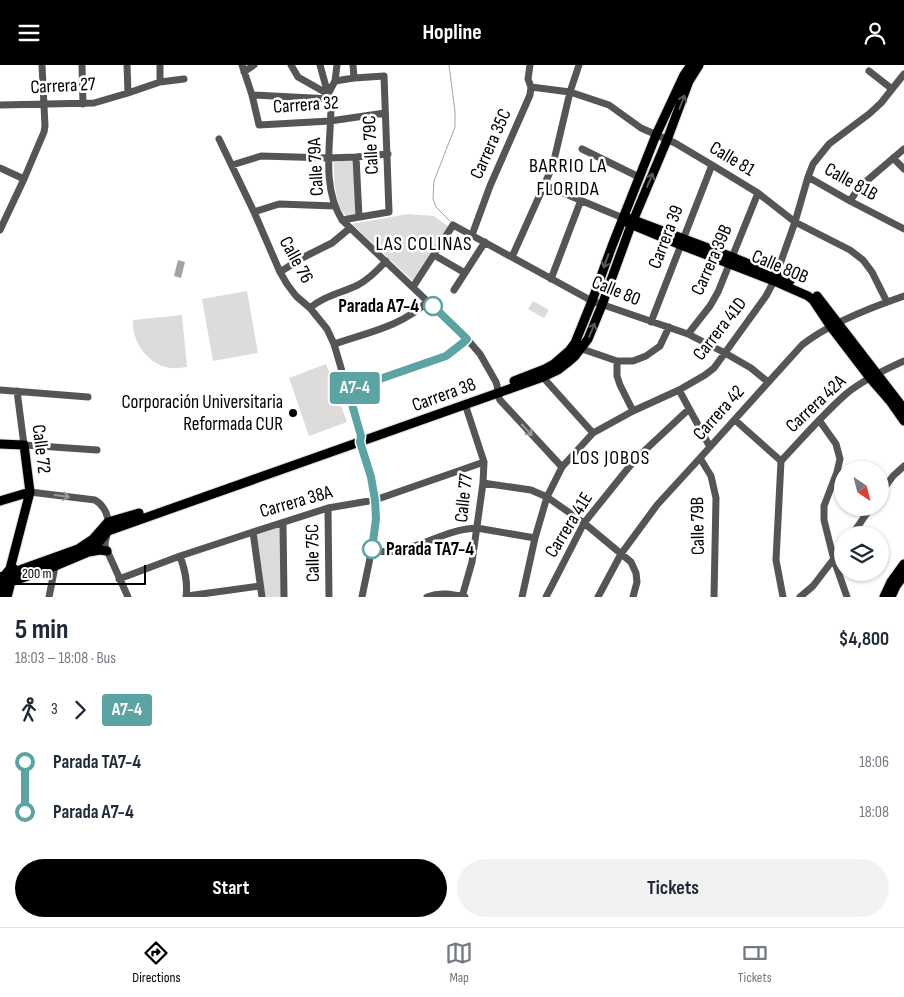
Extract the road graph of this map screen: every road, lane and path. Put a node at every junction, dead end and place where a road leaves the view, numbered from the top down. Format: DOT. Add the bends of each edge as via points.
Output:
graph roads {
  1 [pos="42,65"];
  2 [pos="82,65"];
  3 [pos="127,65"];
  4 [pos="160,65"];
  5 [pos="254,65"];
  6 [pos="320,65"];
  7 [pos="337,65"];
  8 [pos="353,65"];
  9 [pos="530,65"];
  10 [pos="579,65"];
  11 [pos="691,65"];
  12 [pos="700,65"];
  13 [pos="292,66"];
  14 [pos="243,69"];
  15 [pos="869,71"];
  16 [pos="904,74"];
  17 [pos="354,78"];
  18 [pos="184,79"];
  19 [pos="335,81"];
  20 [pos="160,82"];
  21 [pos="531,87"];
  22 [pos="892,89"];
  23 [pos="570,92"];
  24 [pos="128,93"];
  25 [pos="252,95"];
  26 [pos="329,97"];
  27 [pos="43,104"];
  28 [pos="82,104"];
  29 [pos="0,105"];
  30 [pos="385,113"];
  31 [pos="330,121"];
  32 [pos="656,135"];
  33 [pos="219,139"];
  34 [pos="667,140"];
  35 [pos="582,149"];
  36 [pos="904,149"];
  37 [pos="388,154"];
  38 [pos="356,157"];
  39 [pos="329,158"];
  40 [pos="893,158"];
  41 [pos="232,165"];
  42 [pos="712,165"];
  43 [pos="0,168"];
  44 [pos="904,169"];
  45 [pos="639,177"];
  46 [pos="808,177"];
  47 [pos="24,179"];
  48 [pos="544,185"];
  49 [pos="758,193"];
  50 [pos="581,200"];
  51 [pos="850,201"];
  52 [pos="335,206"];
  53 [pos="254,212"];
  54 [pos="359,217"];
  55 [pos="623,218"];
  56 [pos="342,220"];
  57 [pos="795,222"];
  58 [pos="632,223"];
  59 [pos="350,227"];
  60 [pos="904,229"];
  61 [pos="0,230"];
  62 [pos="472,235"];
  63 [pos="485,242"];
  64 [pos="682,242"];
  65 [pos="434,255"];
  66 [pos="512,257"];
  67 [pos="386,261"];
  68 [pos="731,261"];
  69 [pos="280,273"];
  70 [pos="465,273"];
  71 [pos="776,278"];
  72 [pos="551,279"];
  73 [pos="413,287"];
  74 [pos="454,290"];
  75 [pos="904,296"];
  76 [pos="428,301"];
  77 [pos="592,301"];
  78 [pos="887,302"];
  79 [pos="602,305"];
  80 [pos="310,308"];
  81 [pos="651,322"];
  82 [pos="835,325"];
  83 [pos="669,327"];
  84 [pos="688,334"];
  85 [pos="467,339"];
  86 [pos="334,344"];
  87 [pos="578,346"];
  88 [pos="725,353"];
  89 [pos="618,361"];
  90 [pos="904,361"];
  91 [pos="541,375"];
  92 [pos="874,376"];
  93 [pos="768,382"];
  94 [pos="348,390"];
  95 [pos="497,390"];
  96 [pos="679,390"];
  97 [pos="0,391"];
  98 [pos="17,391"];
  99 [pos="88,397"];
  100 [pos="465,404"];
  101 [pos="689,409"];
  102 [pos="904,409"];
  103 [pos="634,411"];
  104 [pos="734,420"];
  105 [pos="819,420"];
  106 [pos="904,421"];
  107 [pos="593,433"];
  108 [pos="361,439"];
  109 [pos="0,443"];
  110 [pos="24,445"];
  111 [pos="710,447"];
  112 [pos="97,450"];
  113 [pos="700,458"];
  114 [pos="781,461"];
  115 [pos="484,462"];
  116 [pos="562,467"];
  117 [pos="904,467"];
  118 [pos="889,480"];
  119 [pos="483,483"];
  120 [pos="30,492"];
  121 [pos="547,497"];
  122 [pos="375,500"];
  123 [pos="0,501"];
  124 [pos="328,508"];
  125 [pos="282,523"];
  126 [pos="584,523"];
  127 [pos="108,527"];
  128 [pos="477,528"];
  129 [pos="253,532"];
  130 [pos="536,538"];
  131 [pos="371,550"];
  132 [pos="107,551"];
  133 [pos="86,553"];
  134 [pos="621,554"];
  135 [pos="180,556"];
  136 [pos="834,560"];
  137 [pos="56,562"];
  138 [pos="904,564"];
  139 [pos="904,575"];
  140 [pos="6,578"];
  141 [pos="119,579"];
  142 [pos="841,581"];
  143 [pos="260,586"];
  144 [pos="186,596"];
  145 [pos="0,597"];
  146 [pos="7,597"];
  147 [pos="49,597"];
  148 [pos="128,597"];
  149 [pos="262,597"];
  150 [pos="284,597"];
  151 [pos="329,597"];
  152 [pos="362,597"];
  153 [pos="427,597"];
  154 [pos="463,597"];
  155 [pos="522,597"];
  156 [pos="546,597"];
  157 [pos="598,597"];
  158 [pos="633,597"];
  159 [pos="714,597"];
  160 [pos="783,597"];
  161 [pos="800,597"];
  162 [pos="846,597"];
  163 [pos="884,597"];
  164 [pos="891,597"];
  1 -- 27 [label="street"];
  2 -- 28 [label="street"];
  3 -- 24 [label="street"];
  4 -- 20 [label="street"];
  5 -- 14 [label="street"];
  6 -- 26 [label="street"];
  7 -- 19 [label="street"];
  8 -- 17 [label="street"];
  9 -- 21 [label="street, Carrera 35C" via="528,79"];
  10 -- 23 [label="street"];
  11 -- 32 [label="main road, Carrera 38"];
  34 -- 12 [label="main road, Carrera 38, one-way" via="690,81"];
  13 -- 26 [label="street" via="298,77"];
  14 -- 25 [label="street"];
  15 -- 22 [label="street"];
  16 -- 22 [label="street, Carrera 41D"];
  17 -- 19 [label="street"];
  17 -- 30 [label="street, Calle 79C" via="384,76"];
  18 -- 20 [label="street, Carrera 27"];
  19 -- 26 [label="street"];
  20 -- 24 [label="street, Carrera 27"];
  21 -- 23 [label="street, Calle 81"];
  21 -- 62 [label="street, Carrera 35C"];
  22 -- 46 [label="street, Carrera 41D" via="881,103 829,144"];
  23 -- 32 [label="street, Calle 81" via="609,105"];
  23 -- 48 [label="street" via="555,155"];
  24 -- 28 [label="street, Carrera 27"];
  25 -- 26 [label="street"];
  25 -- 31 [label="street, Carrera 32" via="260,125"];
  26 -- 31 [label="street, Calle 79A"];
  27 -- 28 [label="street, Carrera 27"];
  27 -- 29 [label="street, Carrera 27"];
  27 -- 47 [label="street" via="44,132"];
  30 -- 31 [label="street, Carrera 32"];
  30 -- 37 [label="street, Calle 79C"];
  31 -- 39 [label="street, Calle 79A"];
  32 -- 34 [label="street, Calle 81"];
  32 -- 45 [label="main road, Carrera 38"];
  33 -- 41 [label="street, Calle 76"];
  34 -- 42 [label="street, Calle 81"];
  58 -- 34 [label="main road, Carrera 38, one-way"];
  35 -- 45 [label="street"];
  36 -- 40 [label="street"];
  37 -- 38 [label="street"];
  37 -- 54 [label="street, Calle 79C" via="389,212"];
  38 -- 39 [label="street"];
  38 -- 54 [label="street"];
  39 -- 41 [label="street" via="261,157"];
  39 -- 52 [label="street, Calle 79A"];
  40 -- 44 [label="street"];
  40 -- 51 [label="street" via="863,183"];
  41 -- 53 [label="street, Calle 76"];
  42 -- 49 [label="street, Calle 81"];
  42 -- 64 [label="street, Carrera 39"];
  43 -- 47 [label="street"];
  45 -- 55 [label="main road, Carrera 38"];
  46 -- 51 [label="street, Calle 81B"];
  46 -- 57 [label="street, Carrera 41D"];
  47 -- 61 [label="street"];
  48 -- 50 [label="street, Calle 80B"];
  48 -- 66 [label="street"];
  49 -- 57 [label="street, Calle 81"];
  49 -- 68 [label="street, Carrera 39B"];
  50 -- 55 [label="street, Calle 80B"];
  50 -- 72 [label="street"];
  51 -- 60 [label="street, Calle 81B"];
  52 -- 53 [label="street" via="279,204"];
  52 -- 56 [label="street, Calle 79A"];
  53 -- 69 [label="street, Calle 76"];
  54 -- 56 [label="street"];
  55 -- 58 [label="main road, Calle 80B" via="630,218"];
  55 -- 77 [label="main road, Carrera 38, one-way"];
  56 -- 59 [label="street, Calle 79A"];
  57 -- 71 [label="street, Carrera 41D"];
  57 -- 78 [label="street, Calle 81" via="850,249 863,260"];
  58 -- 64 [label="main road, Calle 80B"];
  58 -- 79 [label="main road, Carrera 38"];
  59 -- 67 [label="street, Calle 79A"];
  59 -- 69 [label="street" via="332,243"];
  62 -- 63 [label="street, Calle 80"];
  62 -- 65 [label="street, Calle 80" via="453,225"];
  63 -- 66 [label="street, Calle 80"];
  63 -- 70 [label="street"];
  64 -- 68 [label="main road, Calle 80B"];
  64 -- 81 [label="street, Carrera 39"];
  65 -- 70 [label="street"];
  65 -- 73 [label="street"];
  66 -- 72 [label="street, Calle 80"];
  67 -- 73 [label="street, Calle 79A"];
  67 -- 80 [label="street" via="358,285 325,297"];
  68 -- 71 [label="main road, Calle 80B"];
  68 -- 84 [label="street, Carrera 39B" via="710,306"];
  69 -- 80 [label="street, Calle 76" via="296,296"];
  70 -- 74 [label="street"];
  71 -- 82 [label="main road, Calle 80B" via="813,293"];
  71 -- 88 [label="street, Carrera 41D"];
  72 -- 77 [label="street, Calle 80"];
  73 -- 76 [label="street, Calle 79A"];
  75 -- 78 [label="street, Carrera 42"];
  76 -- 85 [label="street, Calle 79A"];
  76 -- 86 [label="street" via="404,319"];
  77 -- 79 [label="street, Calle 80"];
  77 -- 87 [label="main road, Carrera 38"];
  78 -- 82 [label="street, Carrera 42"];
  79 -- 81 [label="street, Calle 80"];
  87 -- 79 [label="main road, Carrera 38, one-way" via="588,339"];
  80 -- 86 [label="street, Calle 76"];
  81 -- 83 [label="street, Calle 80"];
  82 -- 92 [label="main road, Calle 80B"];
  82 -- 93 [label="street, Carrera 42" via="802,345"];
  83 -- 84 [label="street, Calle 80"];
  83 -- 89 [label="street" via="660,346 646,356 633,361"];
  84 -- 88 [label="street, Calle 80"];
  85 -- 94 [label="street" via="446,356"];
  85 -- 95 [label="street, Calle 79A" via="492,373"];
  86 -- 94 [label="street, Calle 76"];
  87 -- 89 [label="street"];
  87 -- 91 [label="main road, Carrera 38"];
  88 -- 93 [label="street, Calle 80"];
  88 -- 96 [label="street, Carrera 41D" via="714,368"];
  89 -- 103 [label="street" via="617,376"];
  90 -- 92 [label="street, Carrera 42A"];
  91 -- 95 [label="main road, Carrera 38"];
  91 -- 107 [label="street"];
  92 -- 102 [label="main road, Calle 80B"];
  92 -- 105 [label="street, Carrera 42A" via="847,393"];
  92 -- 106 [label="main road, Calle 80B"];
  93 -- 104 [label="street, Carrera 42"];
  94 -- 108 [label="street, Calle 76"];
  95 -- 100 [label="main road, Carrera 38"];
  95 -- 108 [label="main road, Carrera 38"];
  95 -- 116 [label="street, Calle 79A, one-way" via="500,400"];
  96 -- 101 [label="street"];
  96 -- 103 [label="street, Carrera 41D"];
  97 -- 98 [label="street"];
  98 -- 99 [label="street"];
  98 -- 110 [label="street, Calle 72"];
  100 -- 108 [label="main road, Carrera 38"];
  100 -- 115 [label="street, Calle 77"];
  101 -- 111 [label="street"];
  101 -- 126 [label="street, Carrera 41E" via="628,467"];
  103 -- 107 [label="street, Carrera 41D"];
  104 -- 111 [label="street, Carrera 42"];
  104 -- 114 [label="street"];
  105 -- 114 [label="street, Carrera 42A"];
  105 -- 136 [label="street" via="836,444 840,459 824,506 824,520"];
  107 -- 116 [label="street, Carrera 41D"];
  108 -- 122 [label="street, Calle 76"];
  108 -- 127 [label="main road, Carrera 38"];
  109 -- 110 [label="main road"];
  110 -- 112 [label="street"];
  110 -- 120 [label="main road, Calle 72"];
  111 -- 113 [label="street, Carrera 42"];
  113 -- 134 [label="street, Carrera 42" via="656,505"];
  113 -- 159 [label="street, Calle 79B" via="711,476 716,498"];
  114 -- 160 [label="street" via="776,560"];
  115 -- 119 [label="street, Calle 77"];
  115 -- 122 [label="street, Carrera 38A"];
  116 -- 121 [label="street, Carrera 41D"];
  117 -- 118 [label="street"];
  119 -- 121 [label="street" via="531,490"];
  119 -- 128 [label="street, Calle 77"];
  120 -- 123 [label="main road"];
  120 -- 127 [label="street, one-way" via="95,500 106,512"];
  120 -- 140 [label="main road, Calle 72"];
  121 -- 126 [label="street"];
  121 -- 130 [label="street, Carrera 41D"];
  122 -- 124 [label="street, Carrera 38A"];
  122 -- 131 [label="street, Calle 76" via="376,519"];
  124 -- 125 [label="street, Carrera 38A"];
  124 -- 151 [label="street, Calle 75C"];
  125 -- 129 [label="street, Carrera 38A"];
  125 -- 150 [label="street"];
  126 -- 134 [label="street"];
  126 -- 156 [label="street, Carrera 41E"];
  127 -- 132 [label="street"];
  127 -- 133 [label="main road, Carrera 38" via="98,543"];
  127 -- 137 [label="main road, Carrera 38" via="86,545"];
  128 -- 130 [label="street"];
  128 -- 131 [label="street" via="456,530 393,552"];
  128 -- 154 [label="street, Calle 77"];
  129 -- 135 [label="street, Carrera 38A"];
  129 -- 143 [label="street"];
  130 -- 155 [label="street, Carrera 41D"];
  131 -- 152 [label="street, Calle 76"];
  132 -- 133 [label="main road"];
  132 -- 141 [label="street"];
  133 -- 137 [label="main road, Carrera 38"];
  134 -- 157 [label="street, Carrera 42"];
  134 -- 158 [label="street" via="631,562 636,573"];
  135 -- 141 [label="street, Carrera 38A"];
  135 -- 144 [label="street" via="186,572"];
  136 -- 161 [label="street"];
  137 -- 140 [label="main road, Carrera 38"];
  137 -- 147 [label="street"];
  138 -- 163 [label="main road"];
  139 -- 164 [label="main road"];
  140 -- 145 [label="main road, Calle 72"];
  140 -- 146 [label="main road, Calle 72"];
  141 -- 148 [label="street"];
  142 -- 162 [label="street"];
  143 -- 144 [label="street"];
  143 -- 149 [label="street"];
  153 -- 154 [label="street" via="444,593"];
}
